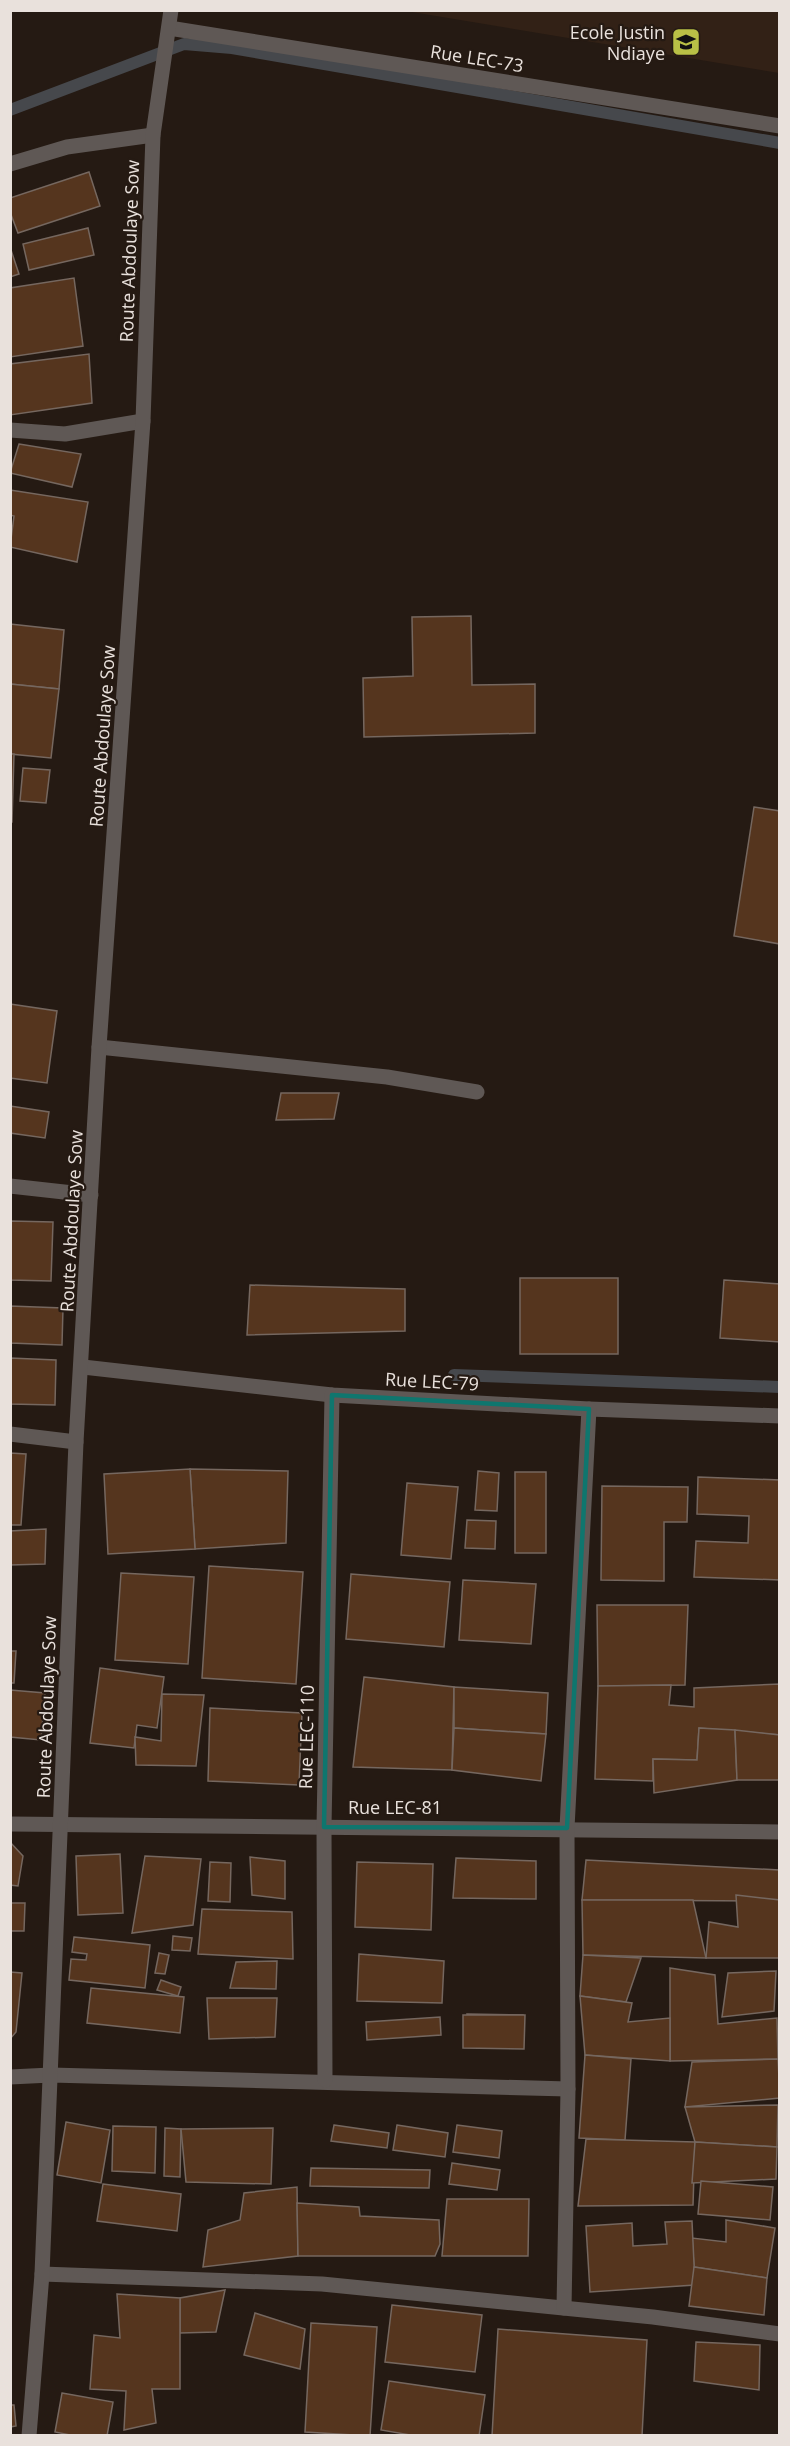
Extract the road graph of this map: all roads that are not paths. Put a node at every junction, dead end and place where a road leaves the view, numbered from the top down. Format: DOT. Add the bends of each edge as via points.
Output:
graph roads {
  1 [pos="171,10"];
  2 [pos="169,28"];
  3 [pos="780,126"];
  4 [pos="153,135"];
  5 [pos="10,164"];
  6 [pos="143,421"];
  7 [pos="10,430"];
  8 [pos="99,1047"];
  9 [pos="477,1092"];
  10 [pos="10,1186"];
  11 [pos="91,1195"];
  12 [pos="83,1367"];
  13 [pos="332,1395"];
  14 [pos="589,1409"];
  15 [pos="780,1416"];
  16 [pos="10,1434"];
  17 [pos="76,1442"];
  18 [pos="10,1824"];
  19 [pos="60,1826"];
  20 [pos="324,1827"];
  21 [pos="567,1828"];
  22 [pos="780,1832"];
  23 [pos="51,2075"];
  24 [pos="10,2077"];
  25 [pos="325,2080"];
  26 [pos="568,2089"];
  27 [pos="42,2274"];
  28 [pos="564,2308"];
  29 [pos="780,2334"];
  30 [pos="29,2436"];
  1 -- 2 [label="street, Route Abdoulaye Sow"];
  2 -- 3 [label="street, Rue LEC-73"];
  2 -- 4 [label="street, Route Abdoulaye Sow"];
  4 -- 5 [label="street" via="67,147"];
  4 -- 6 [label="street, Route Abdoulaye Sow"];
  6 -- 7 [label="street" via="65,435"];
  6 -- 8 [label="street, Route Abdoulaye Sow"];
  8 -- 9 [label="street" via="387,1077"];
  8 -- 11 [label="street, Route Abdoulaye Sow"];
  10 -- 11 [label="street"];
  11 -- 12 [label="street, Route Abdoulaye Sow"];
  12 -- 13 [label="street, Rue LEC-79"];
  12 -- 17 [label="street, Route Abdoulaye Sow"];
  13 -- 14 [label="street, Rue LEC-79"];
  13 -- 20 [label="street, Rue LEC-110"];
  14 -- 15 [label="street, Rue LEC-79"];
  14 -- 21 [label="street"];
  16 -- 17 [label="street"];
  17 -- 19 [label="street, Route Abdoulaye Sow"];
  18 -- 19 [label="street, Rue LEC-81"];
  19 -- 20 [label="street, Rue LEC-81"];
  19 -- 23 [label="street, Route Abdoulaye Sow"];
  20 -- 21 [label="street, Rue LEC-81"];
  20 -- 25 [label="street, Rue LEC-110"];
  21 -- 22 [label="street, Rue LEC-81"];
  21 -- 26 [label="street"];
  23 -- 24 [label="street"];
  23 -- 25 [label="street"];
  23 -- 27 [label="street, Route Abdoulaye Sow"];
  25 -- 26 [label="street"];
  26 -- 28 [label="street"];
  27 -- 28 [label="street" via="322,2284"];
  27 -- 30 [label="street, Route Abdoulaye Sow"];
  28 -- 29 [label="street"];
}
